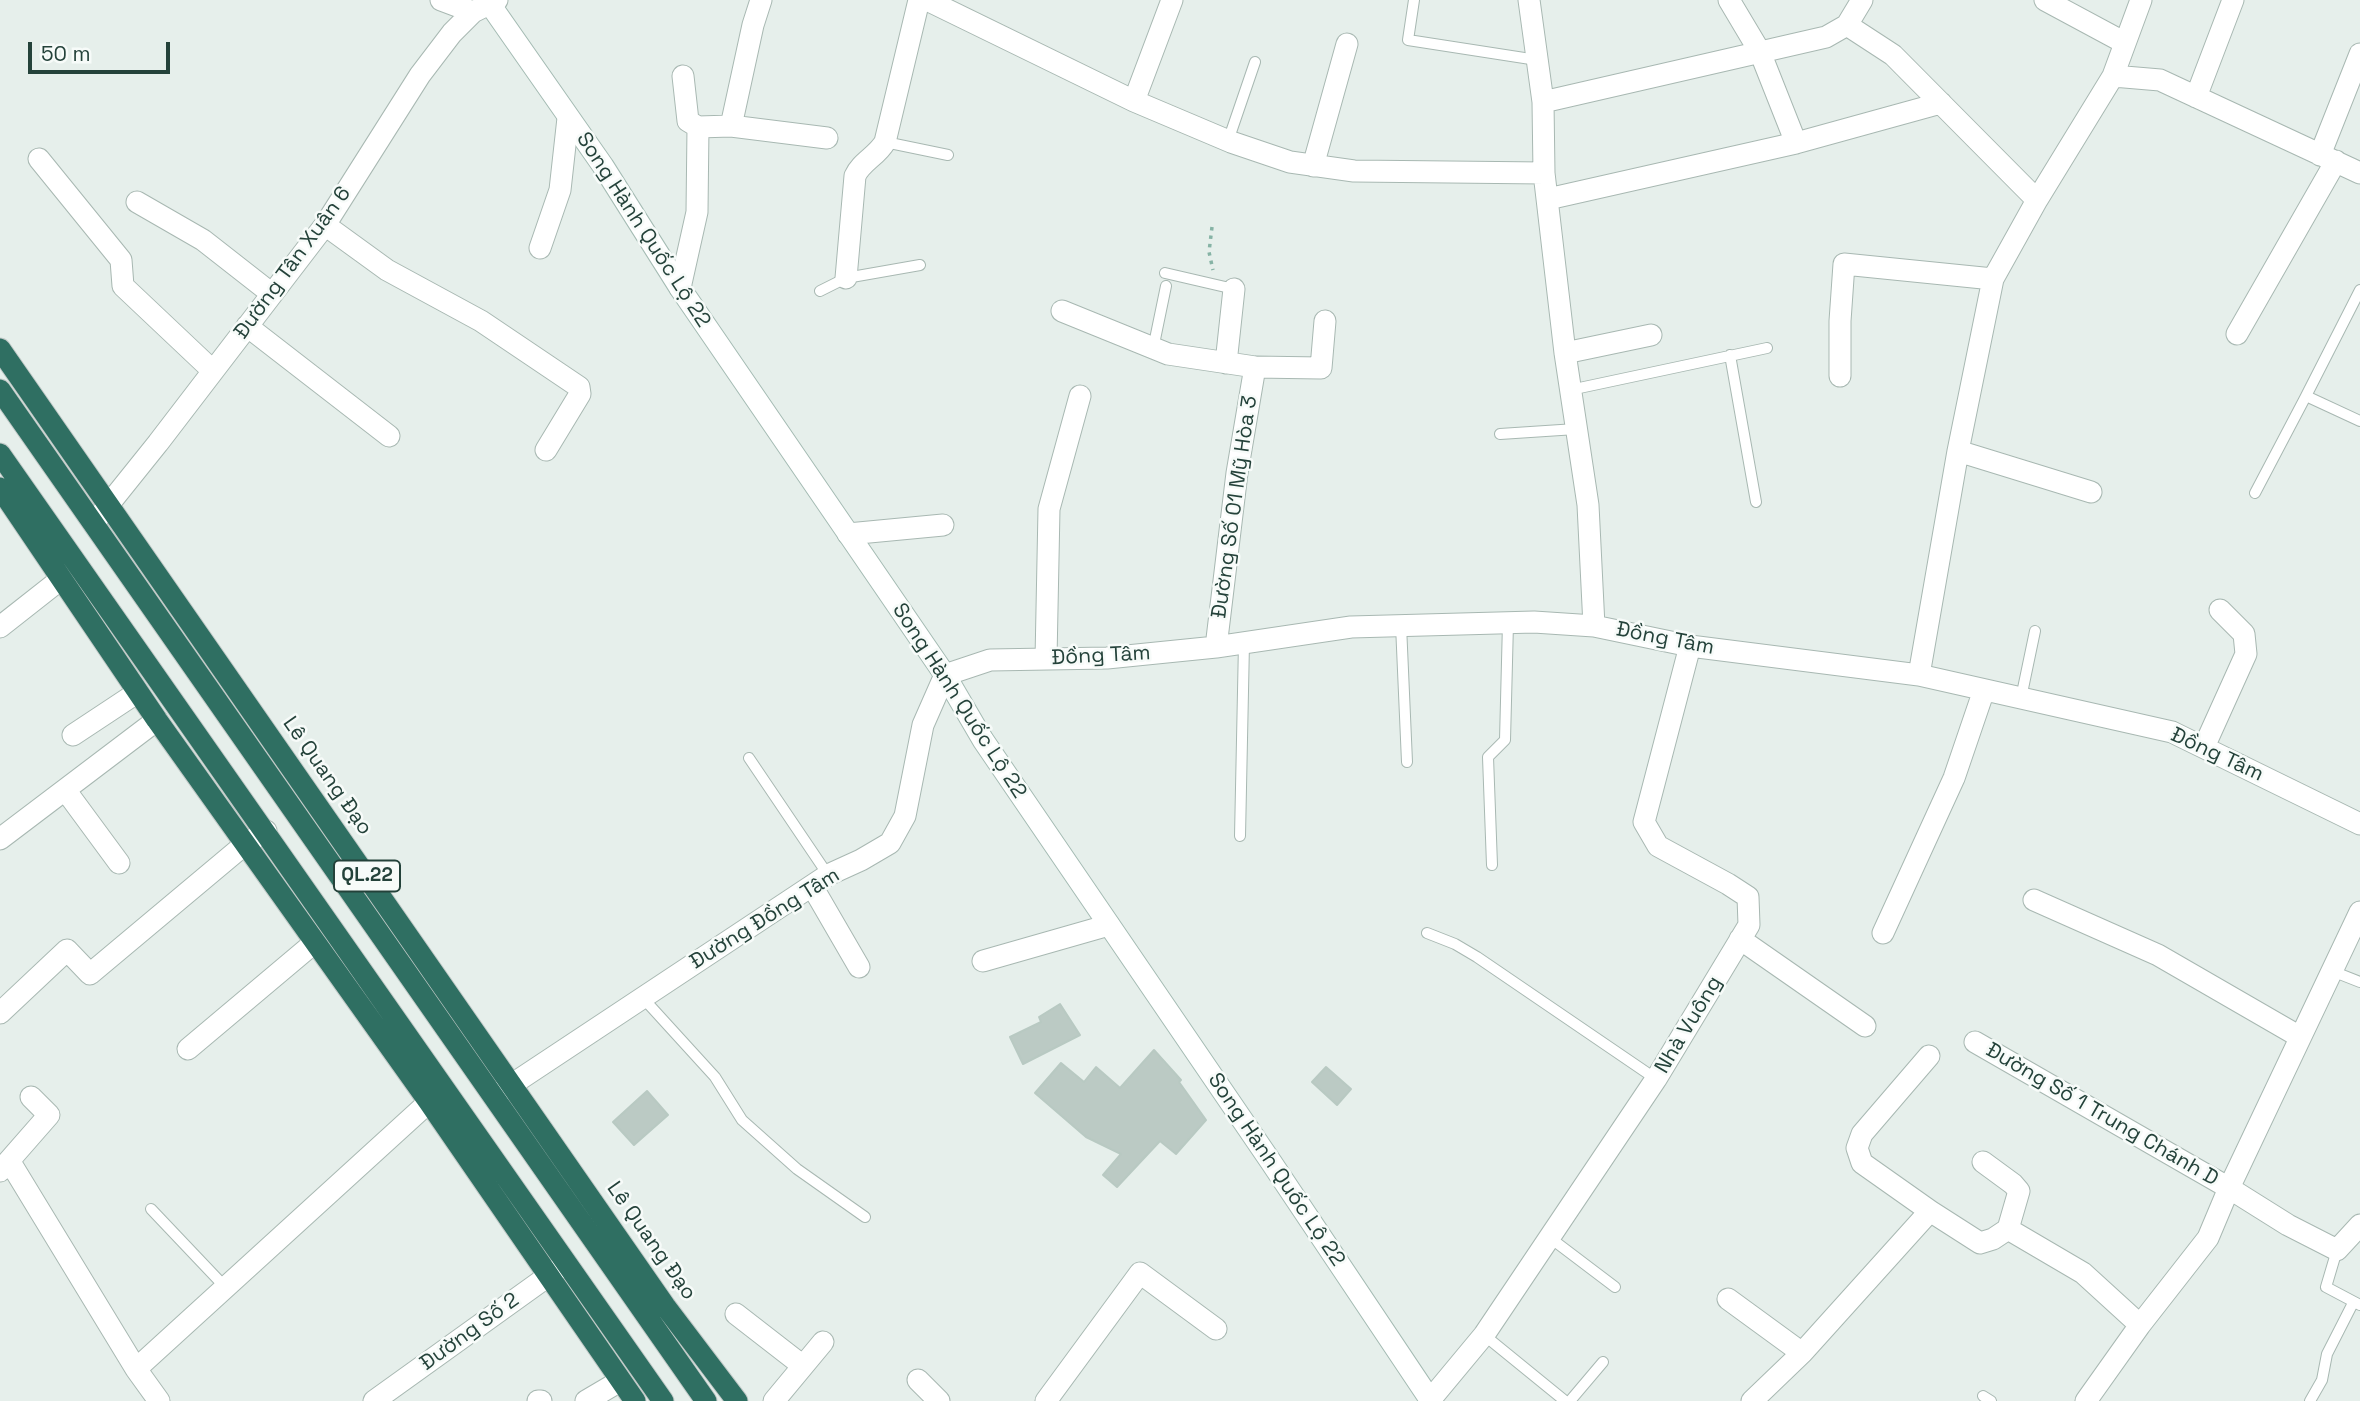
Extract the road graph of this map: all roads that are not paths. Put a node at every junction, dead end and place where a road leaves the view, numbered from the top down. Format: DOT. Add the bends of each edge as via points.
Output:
graph roads {
  1 [pos="441,0"];
  2 [pos="761,0"];
  3 [pos="919,0"];
  4 [pos="927,0"];
  5 [pos="1172,0"];
  6 [pos="1414,0"];
  7 [pos="1529,0"];
  8 [pos="1729,0"];
  9 [pos="1862,0"];
  10 [pos="2045,0"];
  11 [pos="2141,0"];
  12 [pos="2233,0"];
  13 [pos="487,4"];
  14 [pos="1847,26"];
  15 [pos="2125,43"];
  16 [pos="1348,44"];
  17 [pos="1760,52"];
  18 [pos="2360,54"];
  19 [pos="1537,60"];
  20 [pos="1255,62"];
  21 [pos="683,76"];
  22 [pos="2113,76"];
  23 [pos="2196,97"];
  24 [pos="1134,101"];
  25 [pos="1543,102"];
  26 [pos="1941,103"];
  27 [pos="568,118"];
  28 [pos="731,126"];
  29 [pos="698,127"];
  30 [pos="827,138"];
  31 [pos="1228,141"];
  32 [pos="884,142"];
  33 [pos="1796,144"];
  34 [pos="948,155"];
  35 [pos="2328,158"];
  36 [pos="39,159"];
  37 [pos="1313,166"];
  38 [pos="1545,173"];
  39 [pos="2360,173"];
  40 [pos="1548,199"];
  41 [pos="2037,200"];
  42 [pos="137,202"];
  43 [pos="324,225"];
  44 [pos="540,248"];
  45 [pos="920,265"];
  46 [pos="1165,274"];
  47 [pos="846,278"];
  48 [pos="1993,279"];
  49 [pos="1166,286"];
  50 [pos="680,288"];
  51 [pos="1234,289"];
  52 [pos="2360,290"];
  53 [pos="820,291"];
  54 [pos="272,293"];
  55 [pos="1062,311"];
  56 [pos="1325,321"];
  57 [pos="247,326"];
  58 [pos="2237,334"];
  59 [pos="1651,335"];
  60 [pos="1767,348"];
  61 [pos="0,349"];
  62 [pos="1153,349"];
  63 [pos="1565,353"];
  64 [pos="1730,355"];
  65 [pos="1226,363"];
  66 [pos="1255,367"];
  67 [pos="213,371"];
  68 [pos="1840,376"];
  69 [pos="0,390"];
  70 [pos="1570,390"];
  71 [pos="1080,396"];
  72 [pos="2306,396"];
  73 [pos="2360,421"];
  74 [pos="1576,429"];
  75 [pos="1500,434"];
  76 [pos="389,436"];
  77 [pos="546,450"];
  78 [pos="1958,452"];
  79 [pos="0,454"];
  80 [pos="0,488"];
  81 [pos="2091,492"];
  82 [pos="2255,492"];
  83 [pos="1756,502"];
  84 [pos="108,505"];
  85 [pos="93,523"];
  86 [pos="943,525"];
  87 [pos="848,534"];
  88 [pos="61,579"];
  89 [pos="2220,610"];
  90 [pos="1508,623"];
  91 [pos="1401,625"];
  92 [pos="1594,626"];
  93 [pos="0,627"];
  94 [pos="2035,631"];
  95 [pos="1244,643"];
  96 [pos="1690,646"];
  97 [pos="1216,647"];
  98 [pos="1046,659"];
  99 [pos="945,675"];
  100 [pos="1919,675"];
  101 [pos="1984,690"];
  102 [pos="138,692"];
  103 [pos="2021,698"];
  104 [pos="157,720"];
  105 [pos="73,735"];
  106 [pos="2204,747"];
  107 [pos="749,758"];
  108 [pos="1407,762"];
  109 [pos="66,791"];
  110 [pos="2360,824"];
  111 [pos="266,831"];
  112 [pos="1240,836"];
  113 [pos="0,839"];
  114 [pos="244,845"];
  115 [pos="119,863"];
  116 [pos="1492,865"];
  117 [pos="820,881"];
  118 [pos="2034,900"];
  119 [pos="2360,912"];
  120 [pos="1109,925"];
  121 [pos="1427,933"];
  122 [pos="1883,933"];
  123 [pos="1740,939"];
  124 [pos="314,943"];
  125 [pos="983,961"];
  126 [pos="859,967"];
  127 [pos="2332,971"];
  128 [pos="2360,982"];
  129 [pos="643,998"];
  130 [pos="0,1013"];
  131 [pos="1865,1026"];
  132 [pos="2300,1037"];
  133 [pos="1975,1042"];
  134 [pos="188,1049"];
  135 [pos="1929,1056"];
  136 [pos="1657,1079"];
  137 [pos="513,1083"];
  138 [pos="494,1096"];
  139 [pos="31,1097"];
  140 [pos="429,1102"];
  141 [pos="1983,1162"];
  142 [pos="5,1166"];
  143 [pos="2229,1188"];
  144 [pos="151,1209"];
  145 [pos="1930,1211"];
  146 [pos="865,1217"];
  147 [pos="2360,1225"];
  148 [pos="2008,1229"];
  149 [pos="1549,1237"];
  150 [pos="2337,1250"];
  151 [pos="558,1269"];
  152 [pos="1615,1287"];
  153 [pos="226,1288"];
  154 [pos="1728,1299"];
  155 [pos="2357,1304"];
  156 [pos="736,1314"];
  157 [pos="2140,1325"];
  158 [pos="1216,1329"];
  159 [pos="1484,1335"];
  160 [pos="823,1342"];
  161 [pos="1802,1353"];
  162 [pos="1603,1362"];
  163 [pos="803,1366"];
  164 [pos="136,1369"];
  165 [pos="918,1380"];
  166 [pos="620,1381"];
  167 [pos="1053,1398"];
  168 [pos="159,1401"];
  169 [pos="374,1401"];
  170 [pos="586,1401"];
  171 [pos="635,1401"];
  172 [pos="663,1401"];
  173 [pos="706,1401"];
  174 [pos="737,1401"];
  175 [pos="774,1401"];
  176 [pos="939,1401"];
  177 [pos="1430,1401"];
  178 [pos="1565,1401"];
  179 [pos="1570,1401"];
  180 [pos="1752,1401"];
  181 [pos="2086,1401"];
  182 [pos="2310,1401"];
  1 -- 13 [label="street"];
  2 -- 28 [label="street"];
  3 -- 32 [label="street"];
  4 -- 24 [label="street"];
  5 -- 24 [label="street"];
  6 -- 19 [label="lane" via="1408,40"];
  7 -- 19 [label="street"];
  8 -- 17 [label="street"];
  9 -- 14 [label="street"];
  10 -- 15 [label="street"];
  11 -- 15 [label="street"];
  12 -- 23 [label="street"];
  13 -- 27 [label="street, Song Hành Quốc Lộ 22"];
  13 -- 43 [label="street, Đường Tân Xuân 6" via="452,33 420,75"];
  14 -- 17 [label="street" via="1826,37"];
  14 -- 26 [label="street" via="1893,55"];
  15 -- 22 [label="street"];
  16 -- 37 [label="street"];
  17 -- 25 [label="street"];
  17 -- 33 [label="street"];
  18 -- 35 [label="street"];
  19 -- 25 [label="street"];
  20 -- 31 [label="lane"];
  21 -- 29 [label="street" via="688,121"];
  22 -- 23 [label="street" via="2160,80"];
  22 -- 41 [label="street"];
  23 -- 35 [label="street"];
  24 -- 31 [label="street"];
  25 -- 38 [label="street"];
  26 -- 33 [label="street"];
  26 -- 41 [label="street"];
  27 -- 44 [label="street" via="560,190"];
  27 -- 50 [label="street, Song Hành Quốc Lộ 22"];
  28 -- 29 [label="street"];
  28 -- 30 [label="street"];
  29 -- 50 [label="street" via="697,212"];
  31 -- 37 [label="street"];
  32 -- 34 [label="lane"];
  32 -- 47 [label="street" via="880,152 856,172"];
  33 -- 40 [label="street"];
  35 -- 39 [label="street"];
  35 -- 58 [label="street"];
  36 -- 67 [label="street" via="121,260 123,286"];
  37 -- 38 [label="street" via="1354,171"];
  38 -- 40 [label="street"];
  40 -- 63 [label="street"];
  41 -- 48 [label="street"];
  42 -- 54 [label="street" via="203,240"];
  43 -- 54 [label="street, Đường Tân Xuân 6"];
  43 -- 77 [label="street" via="387,270 481,321 579,387 580,394"];
  45 -- 47 [label="lane"];
  46 -- 51 [label="lane"];
  47 -- 53 [label="lane"];
  48 -- 68 [label="street" via="1844,264"];
  48 -- 78 [label="street"];
  49 -- 62 [label="lane"];
  50 -- 87 [label="street, Song Hành Quốc Lộ 22"];
  51 -- 65 [label="street"];
  52 -- 72 [label="lane"];
  54 -- 57 [label="street, Đường Tân Xuân 6"];
  55 -- 62 [label="street"];
  56 -- 66 [label="street" via="1321,368"];
  57 -- 67 [label="street, Đường Tân Xuân 6"];
  57 -- 76 [label="street"];
  59 -- 63 [label="street"];
  60 -- 64 [label="lane"];
  61 -- 84 [label="highway, Lê Quang Đạo / QL.22"];
  62 -- 65 [label="street"];
  63 -- 70 [label="street"];
  64 -- 70 [label="lane"];
  64 -- 83 [label="lane"];
  65 -- 66 [label="street"];
  66 -- 97 [label="street, Đường Số 01 Mỹ Hòa 3"];
  67 -- 84 [label="street, Đường Tân Xuân 6"];
  69 -- 85 [label="highway, QL.22"];
  70 -- 74 [label="street"];
  71 -- 98 [label="street" via="1049,509"];
  72 -- 73 [label="lane"];
  72 -- 82 [label="lane"];
  74 -- 75 [label="lane"];
  74 -- 92 [label="street" via="1588,505"];
  78 -- 81 [label="street"];
  78 -- 100 [label="street"];
  79 -- 111 [label="highway, QL.22"];
  80 -- 88 [label="highway, QL.22"];
  84 -- 85 [label="street, Đường Tân Xuân 6"];
  84 -- 137 [label="highway, Lê Quang Đạo / QL.22"];
  85 -- 138 [label="highway, QL.22"];
  86 -- 87 [label="street"];
  87 -- 99 [label="street, Song Hành Quốc Lộ 22"];
  88 -- 93 [label="street"];
  88 -- 102 [label="highway, QL.22"];
  89 -- 106 [label="street" via="2244,634 2246,654"];
  90 -- 91 [label="street, Đồng Tâm"];
  90 -- 92 [label="street, Đồng Tâm"];
  90 -- 116 [label="lane" via="1505,740 1488,757"];
  91 -- 95 [label="street, Đồng Tâm" via="1352,626"];
  91 -- 108 [label="lane"];
  92 -- 96 [label="street, Đồng Tâm"];
  94 -- 103 [label="lane"];
  95 -- 97 [label="street, Đồng Tâm"];
  95 -- 112 [label="lane"];
  96 -- 100 [label="street, Đồng Tâm"];
  96 -- 123 [label="street, Nhà Vuông" via="1644,822 1658,846 1748,897 1749,925"];
  97 -- 98 [label="street, Đồng Tâm"];
  98 -- 99 [label="street, Đồng Tâm" via="990,660"];
  99 -- 117 [label="street, Đường Đồng Tâm" via="923,725 905,816 890,843"];
  99 -- 120 [label="street, Song Hành Quốc Lộ 22" via="983,740"];
  100 -- 101 [label="street, Đồng Tâm"];
  101 -- 103 [label="street, Đồng Tâm"];
  101 -- 122 [label="street" via="1954,779"];
  102 -- 104 [label="highway, QL.22"];
  102 -- 105 [label="street"];
  103 -- 106 [label="street, Đồng Tâm" via="2172,732"];
  104 -- 109 [label="street"];
  104 -- 114 [label="highway, QL.22"];
  106 -- 110 [label="street, Đồng Tâm"];
  107 -- 117 [label="lane"];
  109 -- 113 [label="street"];
  109 -- 115 [label="street"];
  111 -- 114 [label="street"];
  111 -- 151 [label="highway, QL.22"];
  114 -- 124 [label="highway, QL.22"];
  114 -- 130 [label="street" via="90,974 67,950"];
  117 -- 126 [label="street"];
  117 -- 129 [label="street, Đường Đồng Tâm"];
  118 -- 132 [label="street" via="2158,955"];
  119 -- 127 [label="street"];
  120 -- 125 [label="street"];
  120 -- 177 [label="street, Song Hành Quốc Lộ 22"];
  121 -- 136 [label="lane" via="1476,957"];
  123 -- 131 [label="street"];
  123 -- 136 [label="street, Nhà Vuông"];
  124 -- 134 [label="street"];
  124 -- 140 [label="highway, QL.22"];
  127 -- 128 [label="lane"];
  127 -- 132 [label="street"];
  129 -- 137 [label="street, Đường Đồng Tâm"];
  129 -- 146 [label="lane" via="715,1077 741,1120 797,1169"];
  132 -- 143 [label="street"];
  133 -- 143 [label="street, Đường Số 1 Trung Chánh D"];
  135 -- 145 [label="street" via="1862,1134 1857,1148 1862,1163"];
  136 -- 149 [label="street, Nhà Vuông"];
  137 -- 138 [label="street, Đường Đồng Tâm"];
  137 -- 174 [label="highway, Lê Quang Đạo / QL.22" via="665,1306"];
  138 -- 173 [label="highway, QL.22"];
  139 -- 142 [label="street" via="49,1115"];
  140 -- 151 [label="highway, QL.22"];
  140 -- 153 [label="street"];
  141 -- 148 [label="street" via="2019,1191"];
  142 -- 164 [label="street"];
  143 -- 150 [label="street, Đường Số 1 Trung Chánh D" via="2288,1226"];
  143 -- 157 [label="street" via="2208,1238"];
  144 -- 153 [label="lane"];
  145 -- 148 [label="street" via="1980,1243"];
  145 -- 161 [label="street"];
  147 -- 150 [label="street"];
  148 -- 157 [label="street" via="2083,1273"];
  149 -- 152 [label="lane"];
  149 -- 159 [label="street, Nhà Vuông"];
  150 -- 155 [label="lane" via="2326,1287"];
  151 -- 166 [label="highway, QL.22"];
  151 -- 169 [label="street, Đường Số 2"];
  151 -- 172 [label="highway, QL.22"];
  153 -- 164 [label="street"];
  154 -- 161 [label="street"];
  155 -- 182 [label="lane" via="2327,1354 2322,1380"];
  156 -- 163 [label="street"];
  157 -- 181 [label="street"];
  158 -- 167 [label="street" via="1140,1273"];
  159 -- 177 [label="street, Nhà Vuông"];
  159 -- 178 [label="lane"];
  160 -- 163 [label="street"];
  161 -- 180 [label="street"];
  162 -- 179 [label="lane"];
  163 -- 175 [label="street"];
  164 -- 168 [label="street"];
  165 -- 176 [label="street"];
  166 -- 170 [label="street"];
  166 -- 171 [label="highway, QL.22"];
}
